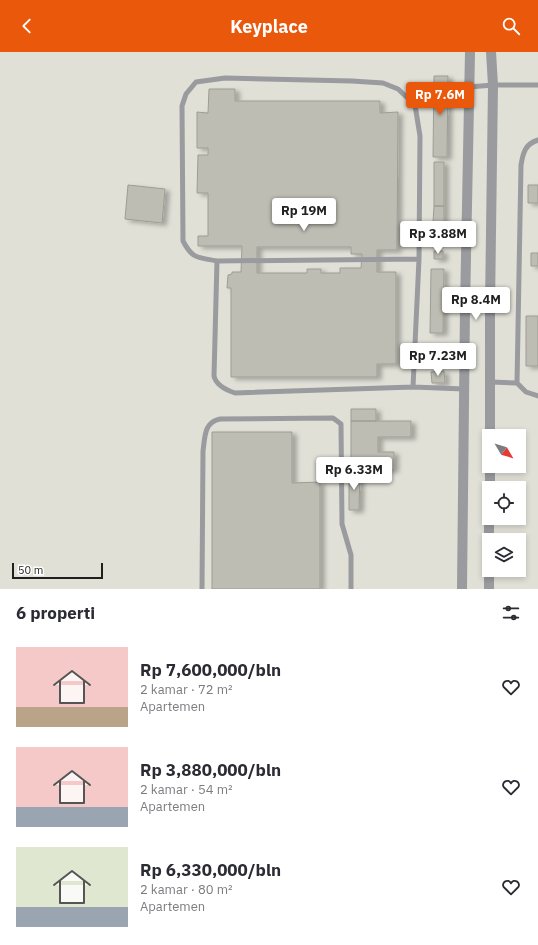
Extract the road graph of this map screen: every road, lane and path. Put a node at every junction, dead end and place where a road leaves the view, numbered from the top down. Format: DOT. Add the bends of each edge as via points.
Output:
graph roads {
  1 [pos="470,52"];
  2 [pos="491,52"];
  3 [pos="493,85"];
  4 [pos="538,85"];
  5 [pos="469,86"];
  6 [pos="538,140"];
  7 [pos="419,240"];
  8 [pos="467,240"];
  9 [pos="419,259"];
  10 [pos="217,261"];
  11 [pos="490,382"];
  12 [pos="517,383"];
  13 [pos="413,387"];
  14 [pos="464,390"];
  15 [pos="538,396"];
  16 [pos="490,429"];
  17 [pos="489,577"];
  18 [pos="202,589"];
  19 [pos="351,589"];
  20 [pos="462,589"];
  21 [pos="489,589"];
  1 -- 5 [label="street"];
  2 -- 3 [label="street"];
  3 -- 4 [label="lane"];
  3 -- 5 [label="lane"];
  3 -- 11 [label="street"];
  5 -- 8 [label="street"];
  6 -- 12 [label="lane" via="525,149 521,165"];
  7 -- 8 [label="lane"];
  7 -- 9 [label="lane"];
  7 -- 10 [label="lane" via="420,136 415,105 408,97 398,89 383,83 352,80 225,78 196,82 186,94 182,106 183,241 194,257"];
  8 -- 14 [label="street"];
  9 -- 10 [label="lane"];
  9 -- 13 [label="lane"];
  10 -- 13 [label="lane" via="214,376 215,381 222,387 235,392"];
  11 -- 12 [label="lane"];
  11 -- 16 [label="street"];
  12 -- 15 [label="lane" via="526,392"];
  13 -- 14 [label="lane"];
  14 -- 20 [label="street"];
  17 -- 21 [label="street"];
  18 -- 19 [label="lane" via="202,451 206,429 213,420 220,418 333,418 341,424 342,524 351,555"];
}
